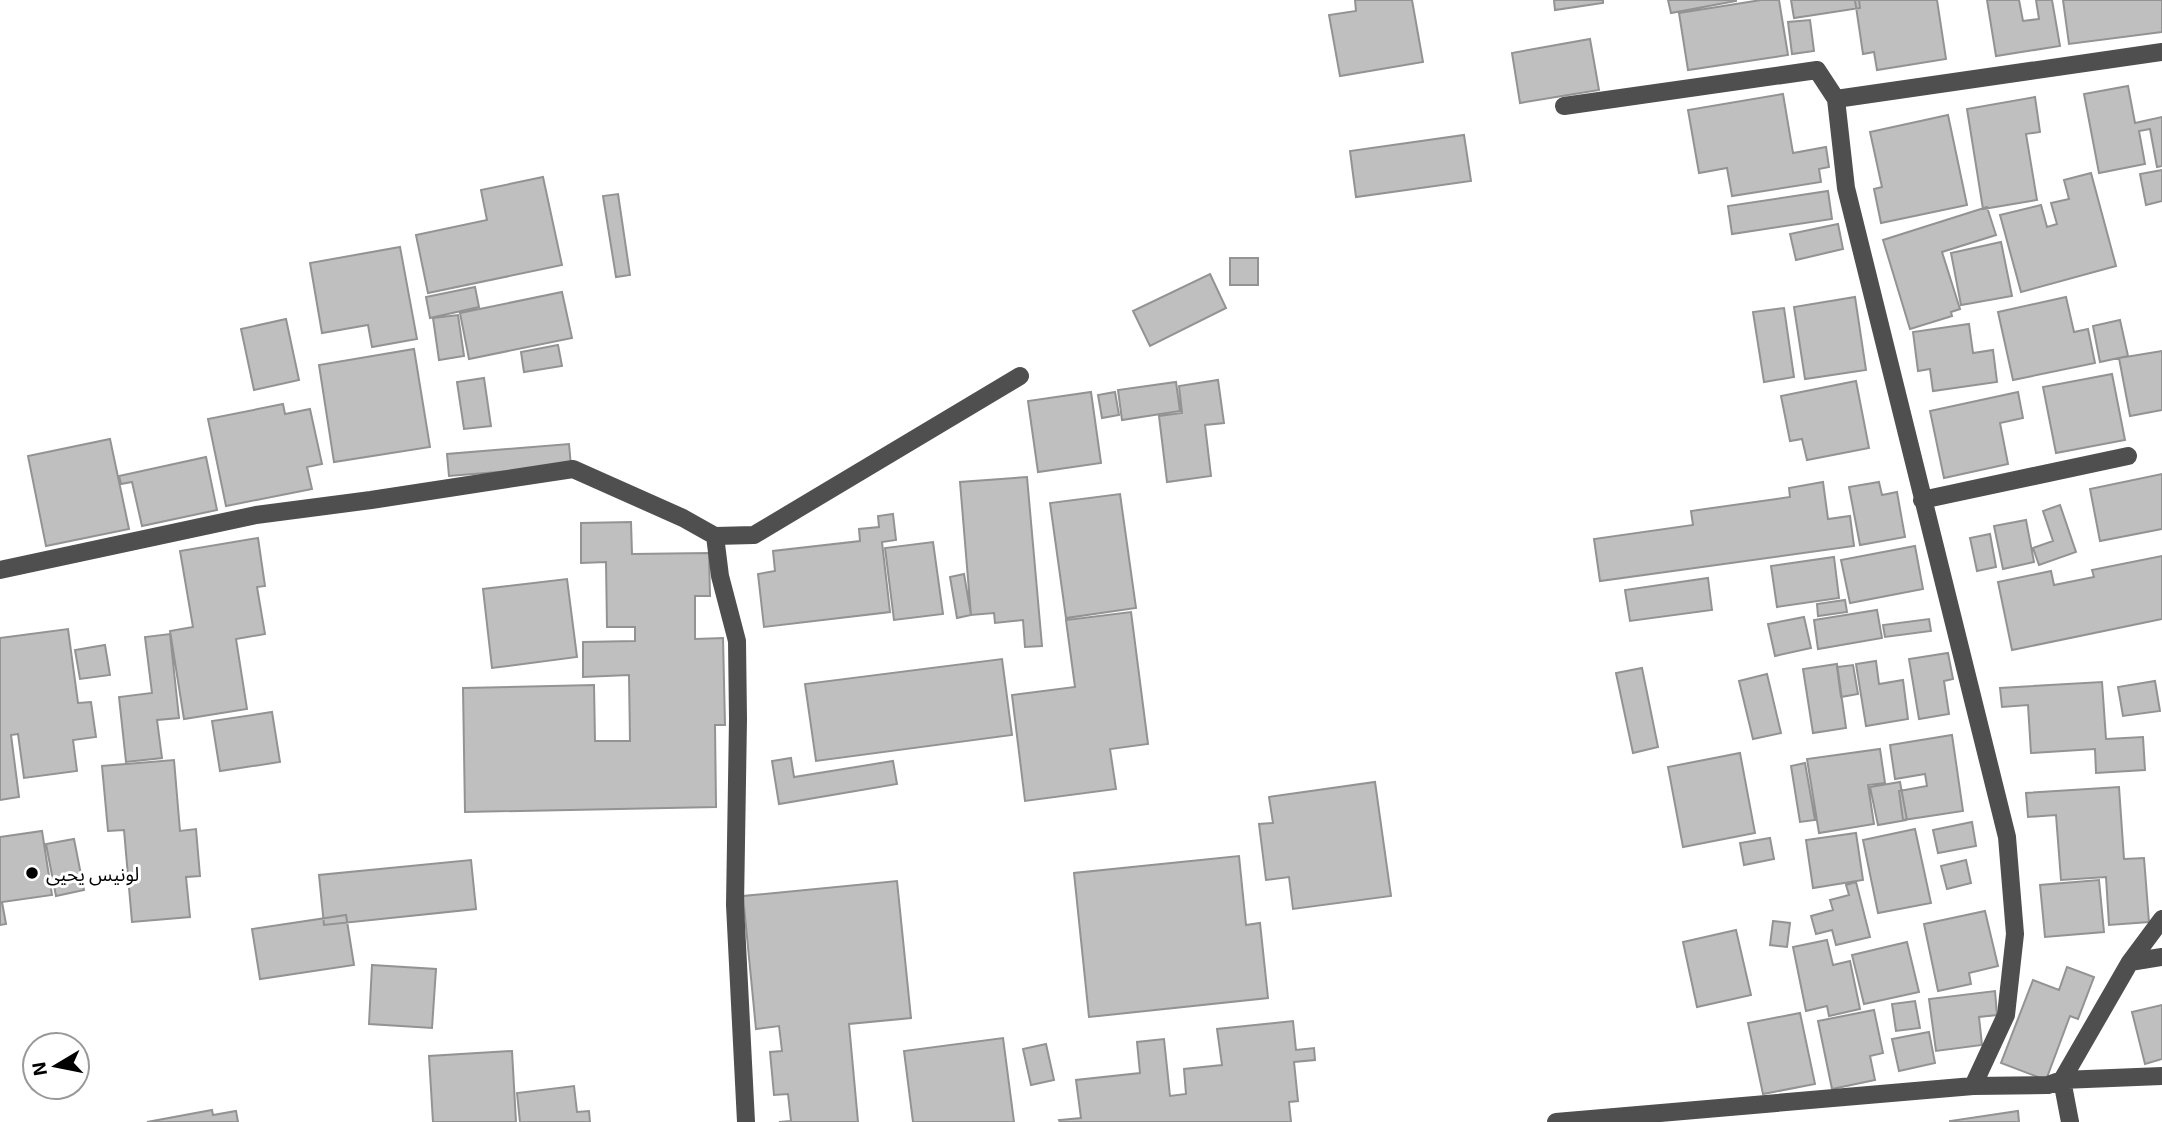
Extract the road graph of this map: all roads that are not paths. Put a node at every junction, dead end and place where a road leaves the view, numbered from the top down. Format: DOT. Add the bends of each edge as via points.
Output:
graph roads {
  1 [pos="2162,52"];
  2 [pos="1836,99"];
  3 [pos="1564,106"];
  4 [pos="1020,376"];
  5 [pos="2128,456"];
  6 [pos="1922,500"];
  7 [pos="715,536"];
  8 [pos="0,570"];
  9 [pos="2162,919"];
  10 [pos="2162,957"];
  11 [pos="2130,962"];
  12 [pos="2162,1076"];
  13 [pos="2062,1080"];
  14 [pos="1973,1086"];
  15 [pos="746,1122"];
  16 [pos="1556,1122"];
  17 [pos="2070,1122"];
  1 -- 2 [label="street"];
  2 -- 3 [label="street" via="1817,70"];
  2 -- 6 [label="street" via="1846,188"];
  4 -- 7 [label="street" via="754,535"];
  5 -- 6 [label="street"];
  6 -- 14 [label="street" via="2007,838 2015,934 2006,1014"];
  7 -- 8 [label="street" via="573,469 256,515"];
  7 -- 15 [label="street" via="737,640 734,905"];
  9 -- 11 [label="street"];
  10 -- 11 [label="street"];
  11 -- 13 [label="street"];
  12 -- 13 [label="street"];
  13 -- 14 [label="street" via="2048,1085"];
  13 -- 17 [label="street"];
  14 -- 16 [label="street"];
}
